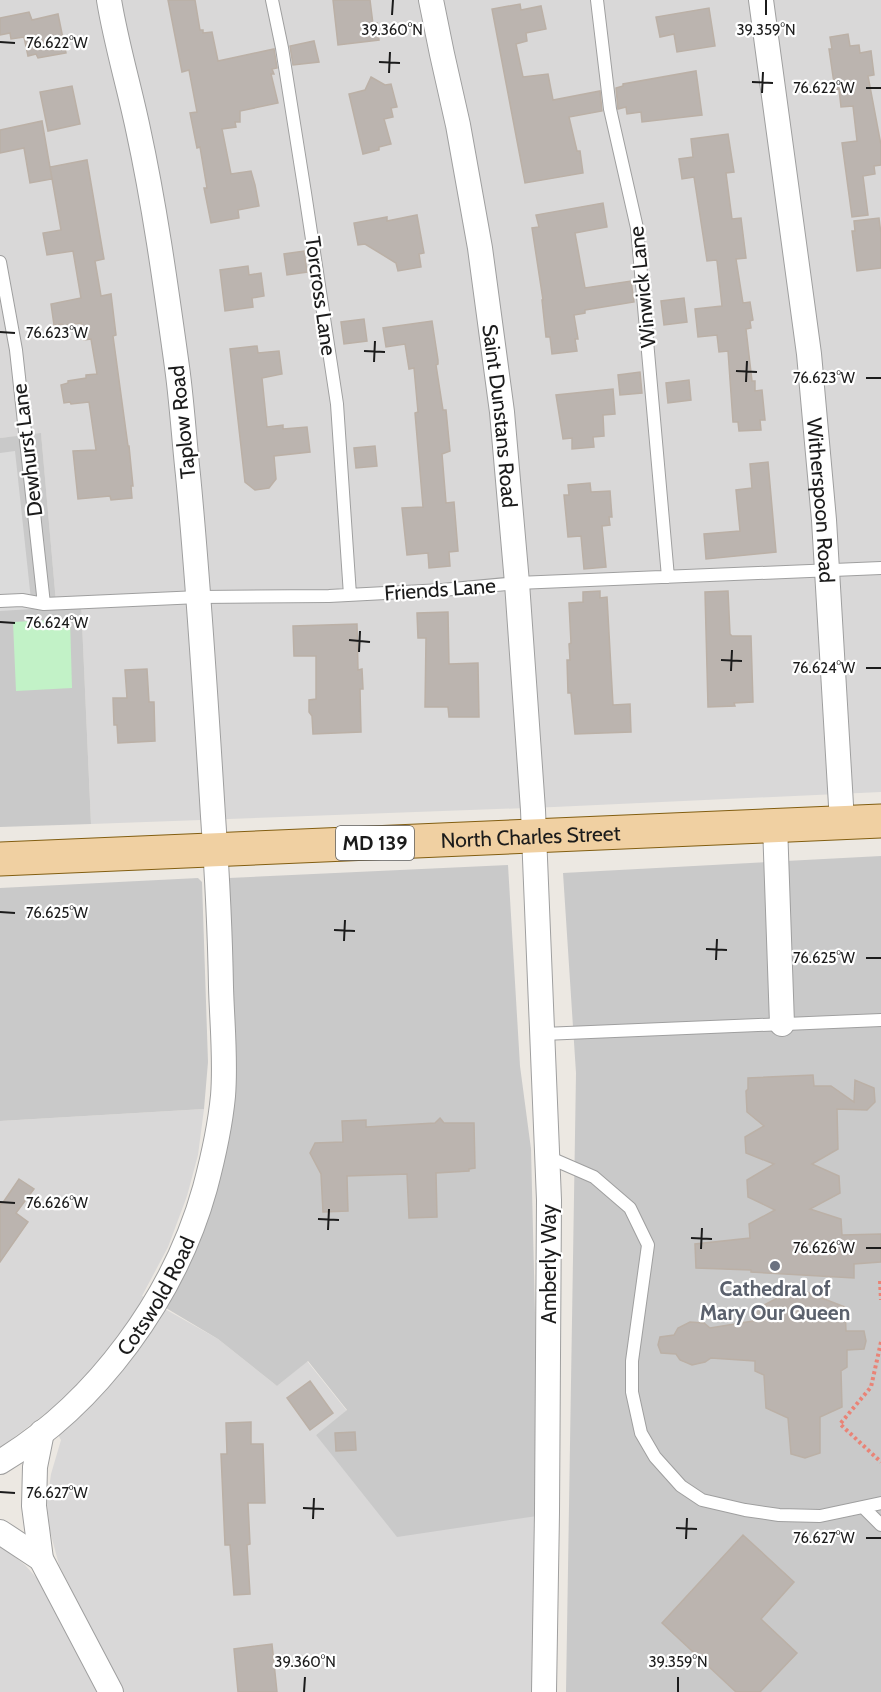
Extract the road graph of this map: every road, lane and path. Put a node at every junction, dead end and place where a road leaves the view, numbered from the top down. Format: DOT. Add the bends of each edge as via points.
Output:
graph roads {
  1 [pos="109,0"];
  2 [pos="272,0"];
  3 [pos="431,0"];
  4 [pos="597,0"];
  5 [pos="761,0"];
  6 [pos="0,262"];
  7 [pos="881,568"];
  8 [pos="827,572"];
  9 [pos="668,578"];
  10 [pos="517,583"];
  11 [pos="350,595"];
  12 [pos="199,597"];
  13 [pos="0,601"];
  14 [pos="44,604"];
  15 [pos="881,821"];
  16 [pos="842,822"];
  17 [pos="775,825"];
  18 [pos="534,836"];
  19 [pos="216,850"];
  20 [pos="0,859"];
  21 [pos="881,1020"];
  22 [pos="782,1024"];
  23 [pos="543,1034"];
  24 [pos="548,1157"];
  25 [pos="880,1281"];
  26 [pos="881,1300"];
  27 [pos="881,1342"];
  28 [pos="42,1432"];
  29 [pos="0,1462"];
  30 [pos="881,1462"];
  31 [pos="881,1503"];
  32 [pos="864,1508"];
  33 [pos="881,1525"];
  34 [pos="0,1532"];
  35 [pos="41,1559"];
  36 [pos="111,1692"];
  37 [pos="544,1692"];
  1 -- 12 [label="street, Taplow Road" via="139,131 178,370"];
  2 -- 11 [label="lane, Torcross Lane" via="336,404"];
  3 -- 10 [label="street, Saint Dunstans Road" via="480,248 502,412"];
  4 -- 9 [label="lane, Winwick Lane" via="610,109 638,228"];
  5 -- 8 [label="street, Witherspoon Road" via="809,354"];
  6 -- 14 [label="lane, Dewhurst Lane" via="17,362"];
  7 -- 8 [label="lane, Friends Lane"];
  8 -- 9 [label="lane, Friends Lane"];
  8 -- 16 [label="street, Witherspoon Road"];
  9 -- 10 [label="lane, Friends Lane"];
  10 -- 11 [label="lane, Friends Lane"];
  10 -- 18 [label="street, Saint Dunstans Road"];
  11 -- 12 [label="lane, Friends Lane"];
  12 -- 14 [label="lane, Friends Lane"];
  12 -- 19 [label="street, Taplow Road"];
  13 -- 14 [label="lane, Friends Lane"];
  15 -- 16 [label="main road, North Charles Street"];
  16 -- 17 [label="main road, North Charles Street / MD 139"];
  17 -- 18 [label="main road, North Charles Street / MD 139"];
  17 -- 22 [label="street"];
  18 -- 19 [label="main road, North Charles Street / MD 139"];
  18 -- 23 [label="street, Amberly Way"];
  19 -- 20 [label="main road, North Charles Street / MD 139"];
  19 -- 28 [label="street, Cotswold Road" via="224,1074 204,1192 181,1252 137,1332 96,1383"];
  21 -- 22 [label="lane"];
  22 -- 23 [label="lane"];
  23 -- 24 [label="street, Amberly Way"];
  24 -- 32 [label="lane" via="594,1177 630,1208 648,1245 632,1360 632,1392 641,1433 655,1457 681,1486 702,1500 779,1515 820,1516"];
  24 -- 37 [label="street, Amberly Way"];
  25 -- 26 [label="path"];
  27 -- 30 [label="path" via="871,1387 840,1424"];
  28 -- 29 [label="street, Cotswold Road"];
  28 -- 35 [label="street" via="35,1467 34,1506"];
  31 -- 32 [label="lane"];
  32 -- 33 [label="lane"];
  34 -- 35 [label="street"];
  35 -- 36 [label="street"];
}
